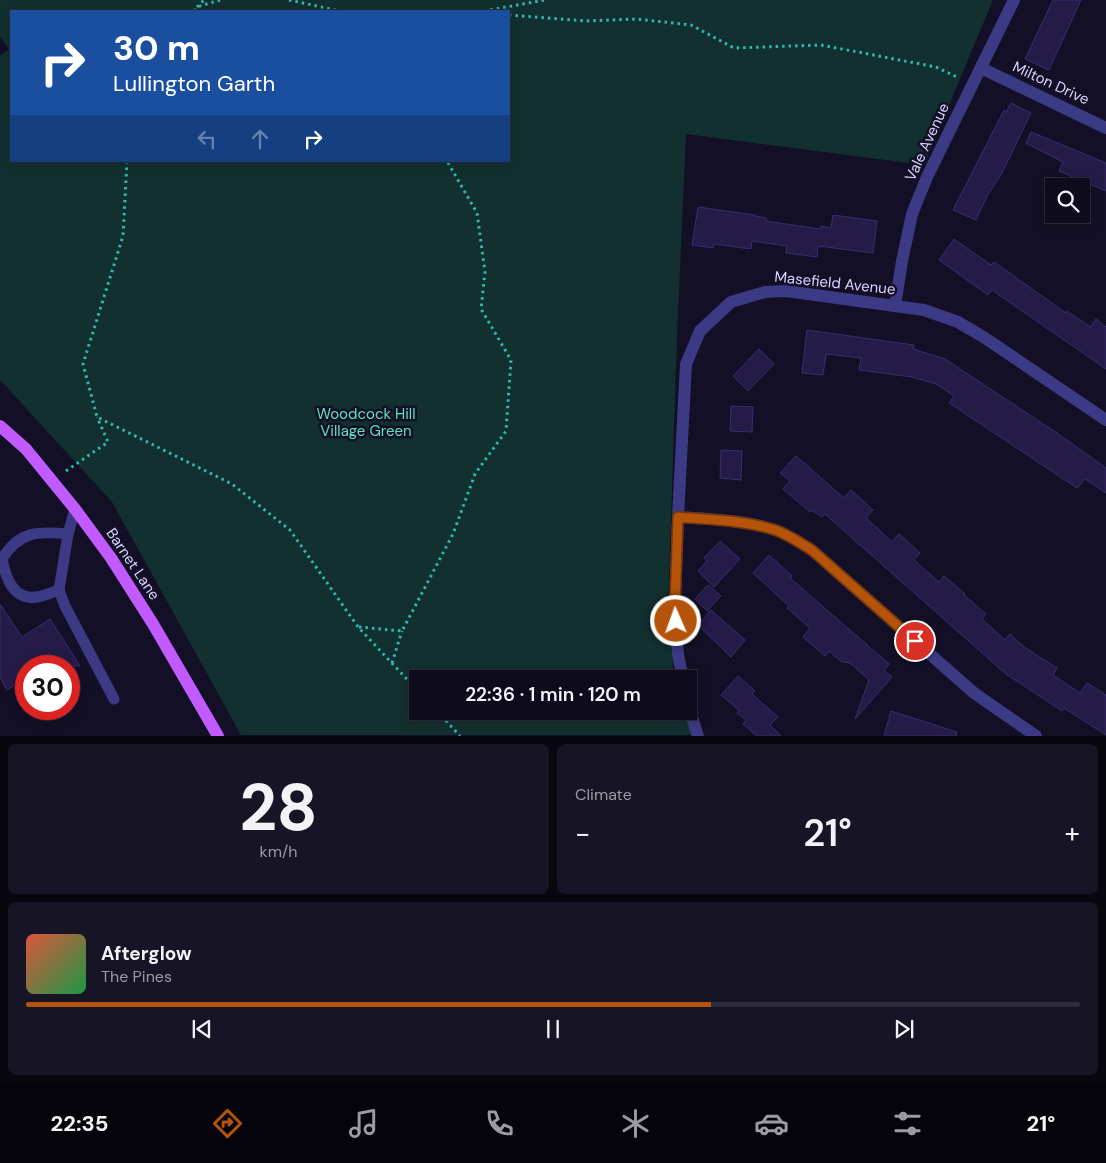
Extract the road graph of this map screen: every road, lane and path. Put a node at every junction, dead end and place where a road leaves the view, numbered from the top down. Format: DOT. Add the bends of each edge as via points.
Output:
graph roads {
  1 [pos="204,0"];
  2 [pos="220,0"];
  3 [pos="289,0"];
  4 [pos="545,0"];
  5 [pos="1014,0"];
  6 [pos="197,7"];
  7 [pos="196,10"];
  8 [pos="335,10"];
  9 [pos="490,10"];
  10 [pos="510,15"];
  11 [pos="981,68"];
  12 [pos="972,85"];
  13 [pos="1106,128"];
  14 [pos="127,162"];
  15 [pos="448,162"];
  16 [pos="895,306"];
  17 [pos="97,417"];
  18 [pos="1106,420"];
  19 [pos="0,426"];
  20 [pos="66,471"];
  21 [pos="75,509"];
  22 [pos="678,517"];
  23 [pos="68,534"];
  24 [pos="59,590"];
  25 [pos="358,627"];
  26 [pos="402,631"];
  27 [pos="392,663"];
  28 [pos="681,670"];
  29 [pos="409,681"];
  30 [pos="114,700"];
  31 [pos="445,720"];
  32 [pos="693,720"];
  33 [pos="218,736"];
  34 [pos="460,736"];
  35 [pos="698,736"];
  36 [pos="1036,736"];
  1 -- 6 [label="path"];
  2 -- 6 [label="path"];
  3 -- 8 [label="path"];
  4 -- 9 [label="path"];
  5 -- 11 [label="street, Vale Avenue"];
  6 -- 7 [label="path"];
  10 -- 12 [label="path" via="586,21 637,19 691,25 734,48 821,46 936,67"];
  11 -- 12 [label="street, Vale Avenue"];
  11 -- 13 [label="street, Milton Drive"];
  12 -- 16 [label="street, Vale Avenue" via="912,214"];
  14 -- 17 [label="path" via="123,236 83,364"];
  15 -- 26 [label="path" via="477,213 485,272 481,309 511,360 506,431 474,474 453,534"];
  16 -- 18 [label="street, Masefield Avenue" via="924,310 958,322"];
  16 -- 22 [label="street, Masefield Avenue" via="786,291 765,292 731,302 700,331 686,364"];
  17 -- 20 [label="path" via="108,442"];
  17 -- 25 [label="path" via="232,484 290,530"];
  19 -- 21 [label="main road, Barnet Lane" via="26,449"];
  21 -- 23 [label="lane"];
  21 -- 33 [label="main road, Barnet Lane" via="153,624"];
  22 -- 28 [label="street, Masefield Avenue" via="675,604"];
  22 -- 36 [label="street" via="775,530 813,551 974,693"];
  23 -- 24 [label="lane"];
  23 -- 24 [label="lane" via="34,533 21,538 2,559 5,576 15,591 27,597"];
  24 -- 30 [label="lane"];
  25 -- 26 [label="path"];
  25 -- 27 [label="path"];
  26 -- 27 [label="path"];
  27 -- 29 [label="path"];
  31 -- 34 [label="path"];
  32 -- 35 [label="street"];
}
